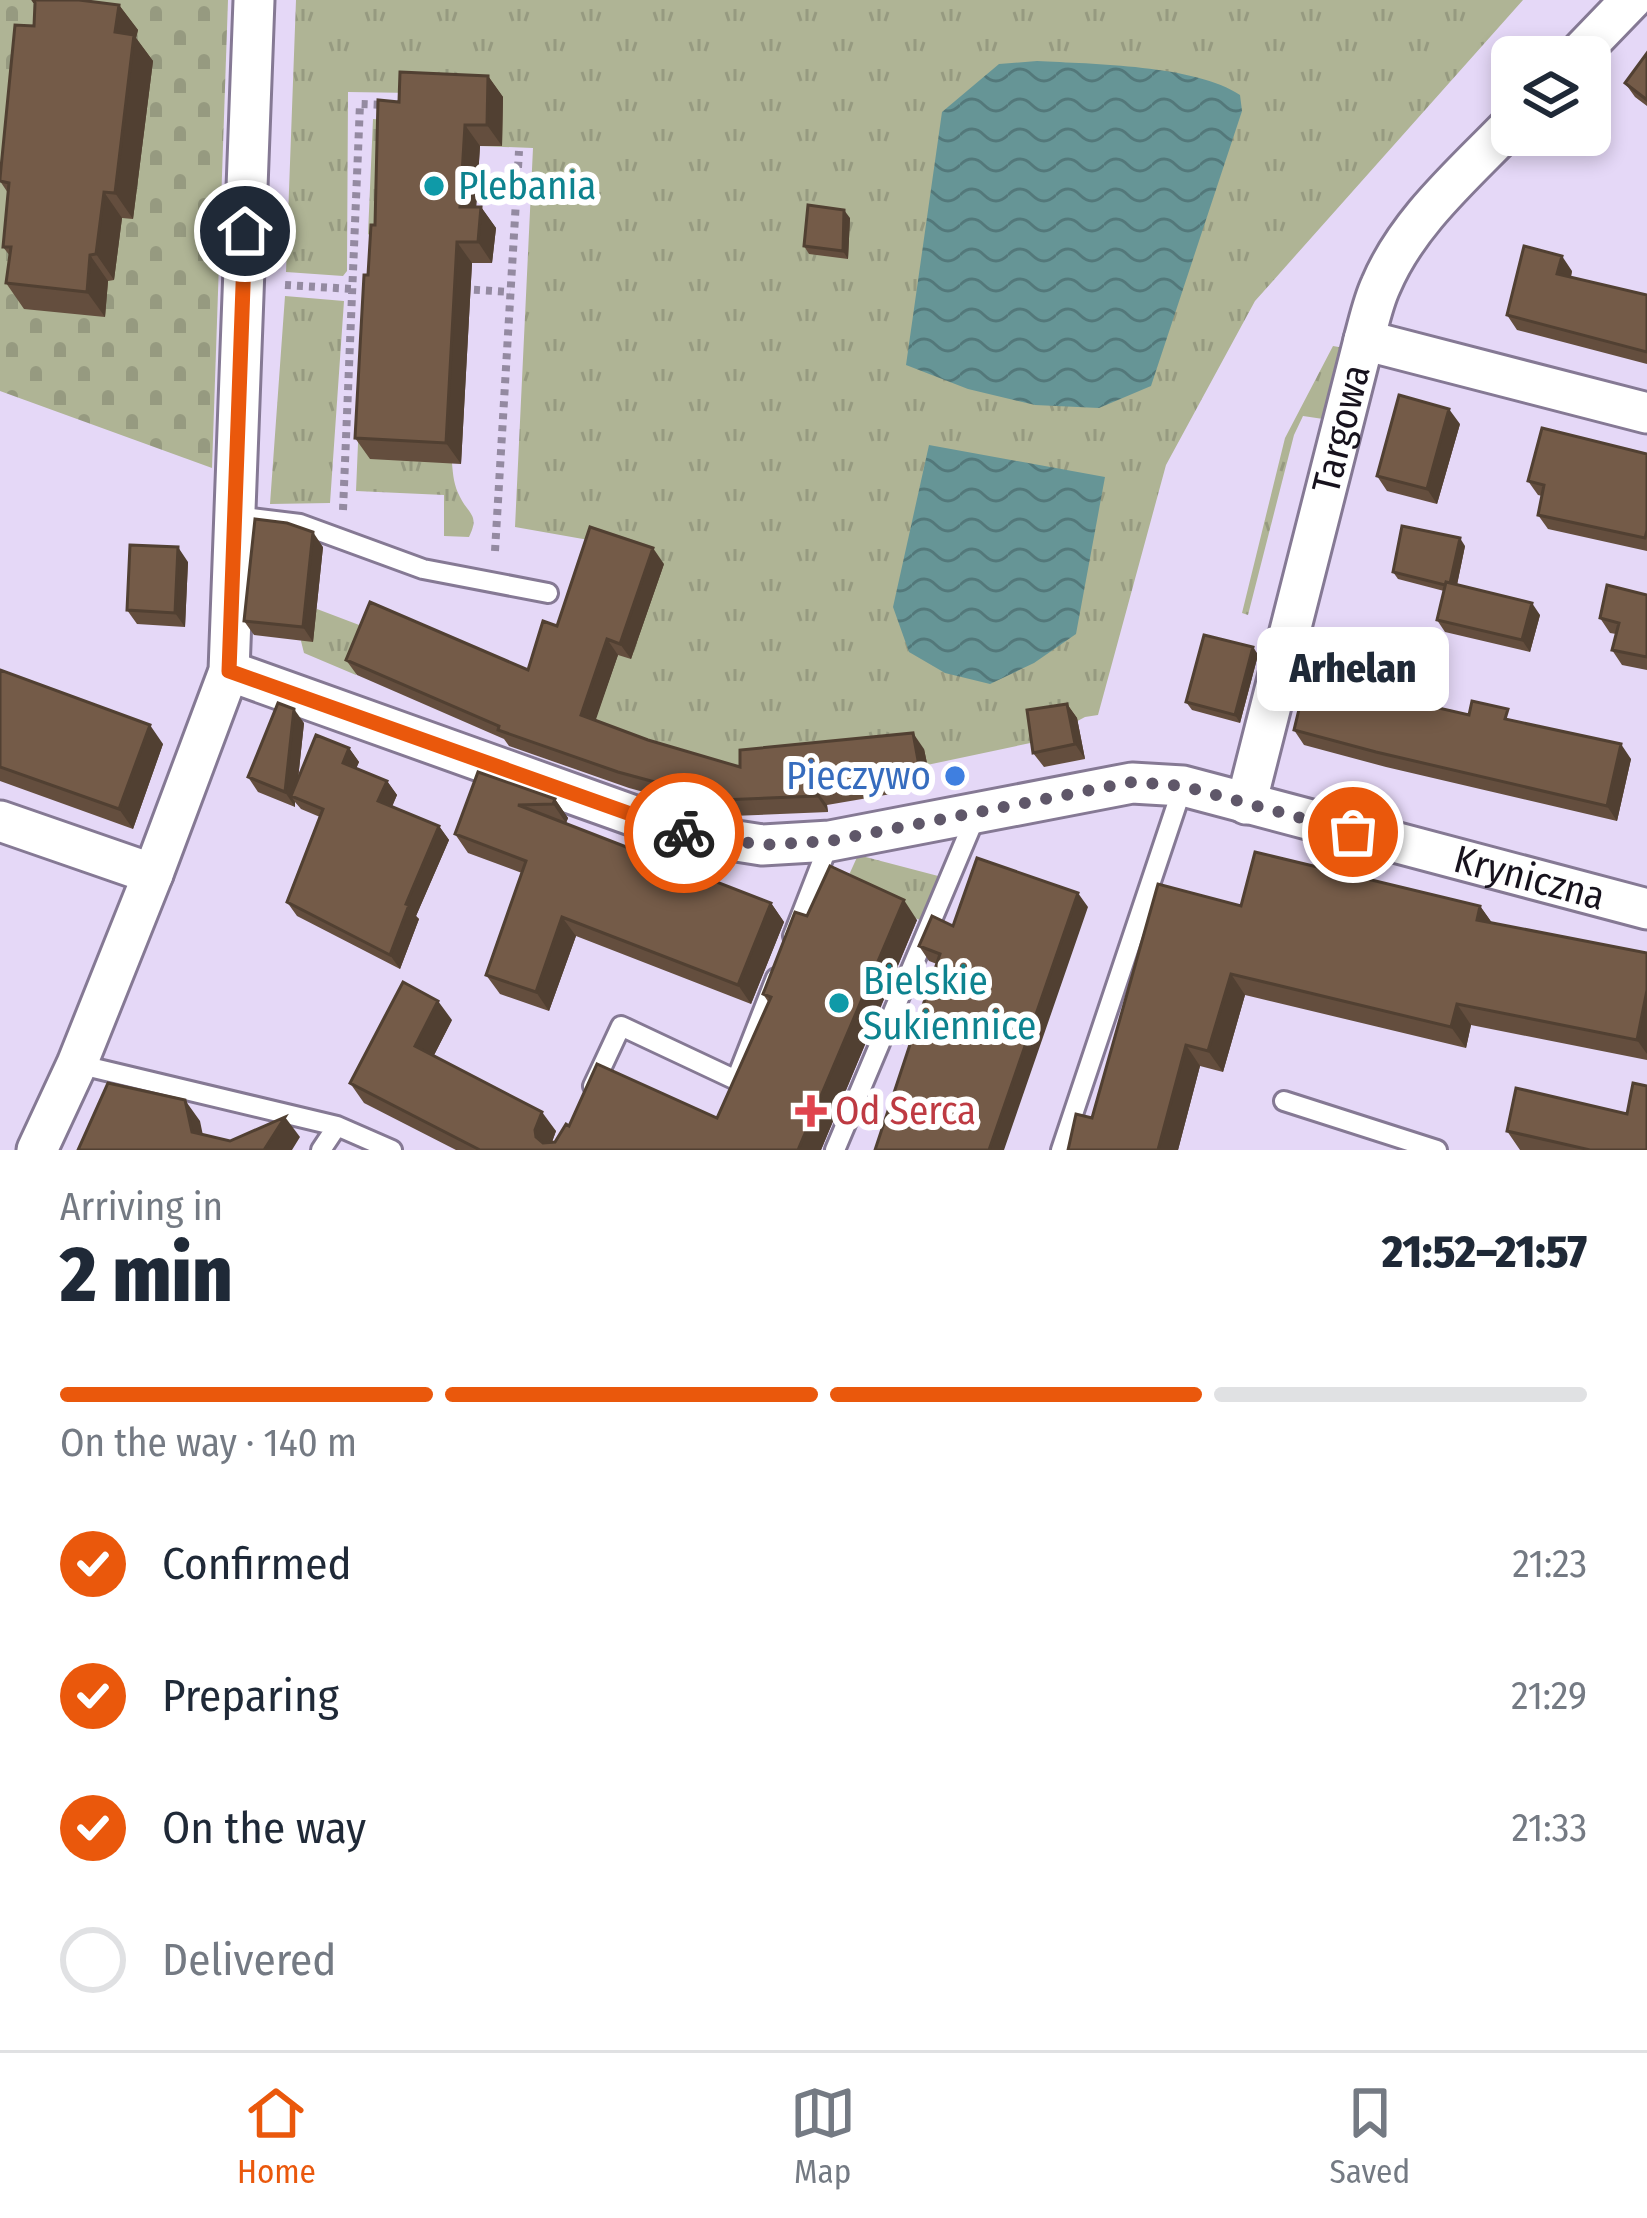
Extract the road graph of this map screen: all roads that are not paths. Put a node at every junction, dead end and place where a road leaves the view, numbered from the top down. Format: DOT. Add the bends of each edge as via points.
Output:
graph roads {
  1 [pos="254,0"];
  2 [pos="1631,0"];
  3 [pos="1596,36"];
  4 [pos="1491,146"];
  5 [pos="1364,340"];
  6 [pos="1647,413"];
  7 [pos="235,516"];
  8 [pos="548,593"];
  9 [pos="229,671"];
  10 [pos="1183,786"];
  11 [pos="1246,804"];
  12 [pos="977,813"];
  13 [pos="0,821"];
  14 [pos="830,841"];
  15 [pos="153,874"];
  16 [pos="1647,909"];
  17 [pos="788,946"];
  18 [pos="780,969"];
  19 [pos="77,1064"];
  20 [pos="1284,1101"];
  21 [pos="582,1109"];
  22 [pos="337,1126"];
  23 [pos="37,1150"];
  24 [pos="321,1150"];
  25 [pos="392,1150"];
  26 [pos="835,1150"];
  27 [pos="1061,1150"];
  28 [pos="1437,1150"];
  1 -- 7 [label="street"];
  2 -- 3 [label="street"];
  4 -- 5 [label="street" via="1400,249"];
  5 -- 6 [label="street, Targowa"];
  5 -- 11 [label="street, Targowa"];
  7 -- 8 [label="lane" via="301,524 423,569"];
  7 -- 9 [label="street"];
  9 -- 14 [label="street, Kryniczna" via="679,832 762,845"];
  9 -- 15 [label="street"];
  10 -- 11 [label="street, Kryniczna"];
  10 -- 12 [label="street, Kryniczna" via="1132,782"];
  10 -- 27 [label="lane"];
  11 -- 16 [label="street, Kryniczna"];
  12 -- 14 [label="street, Kryniczna"];
  12 -- 26 [label="lane"];
  13 -- 15 [label="street"];
  14 -- 17 [label="lane"];
  15 -- 19 [label="street"];
  18 -- 21 [label="lane" via="736,1080 621,1026"];
  19 -- 22 [label="lane"];
  19 -- 23 [label="street"];
  20 -- 28 [label="lane"];
  22 -- 24 [label="lane"];
  22 -- 25 [label="lane"];
}
